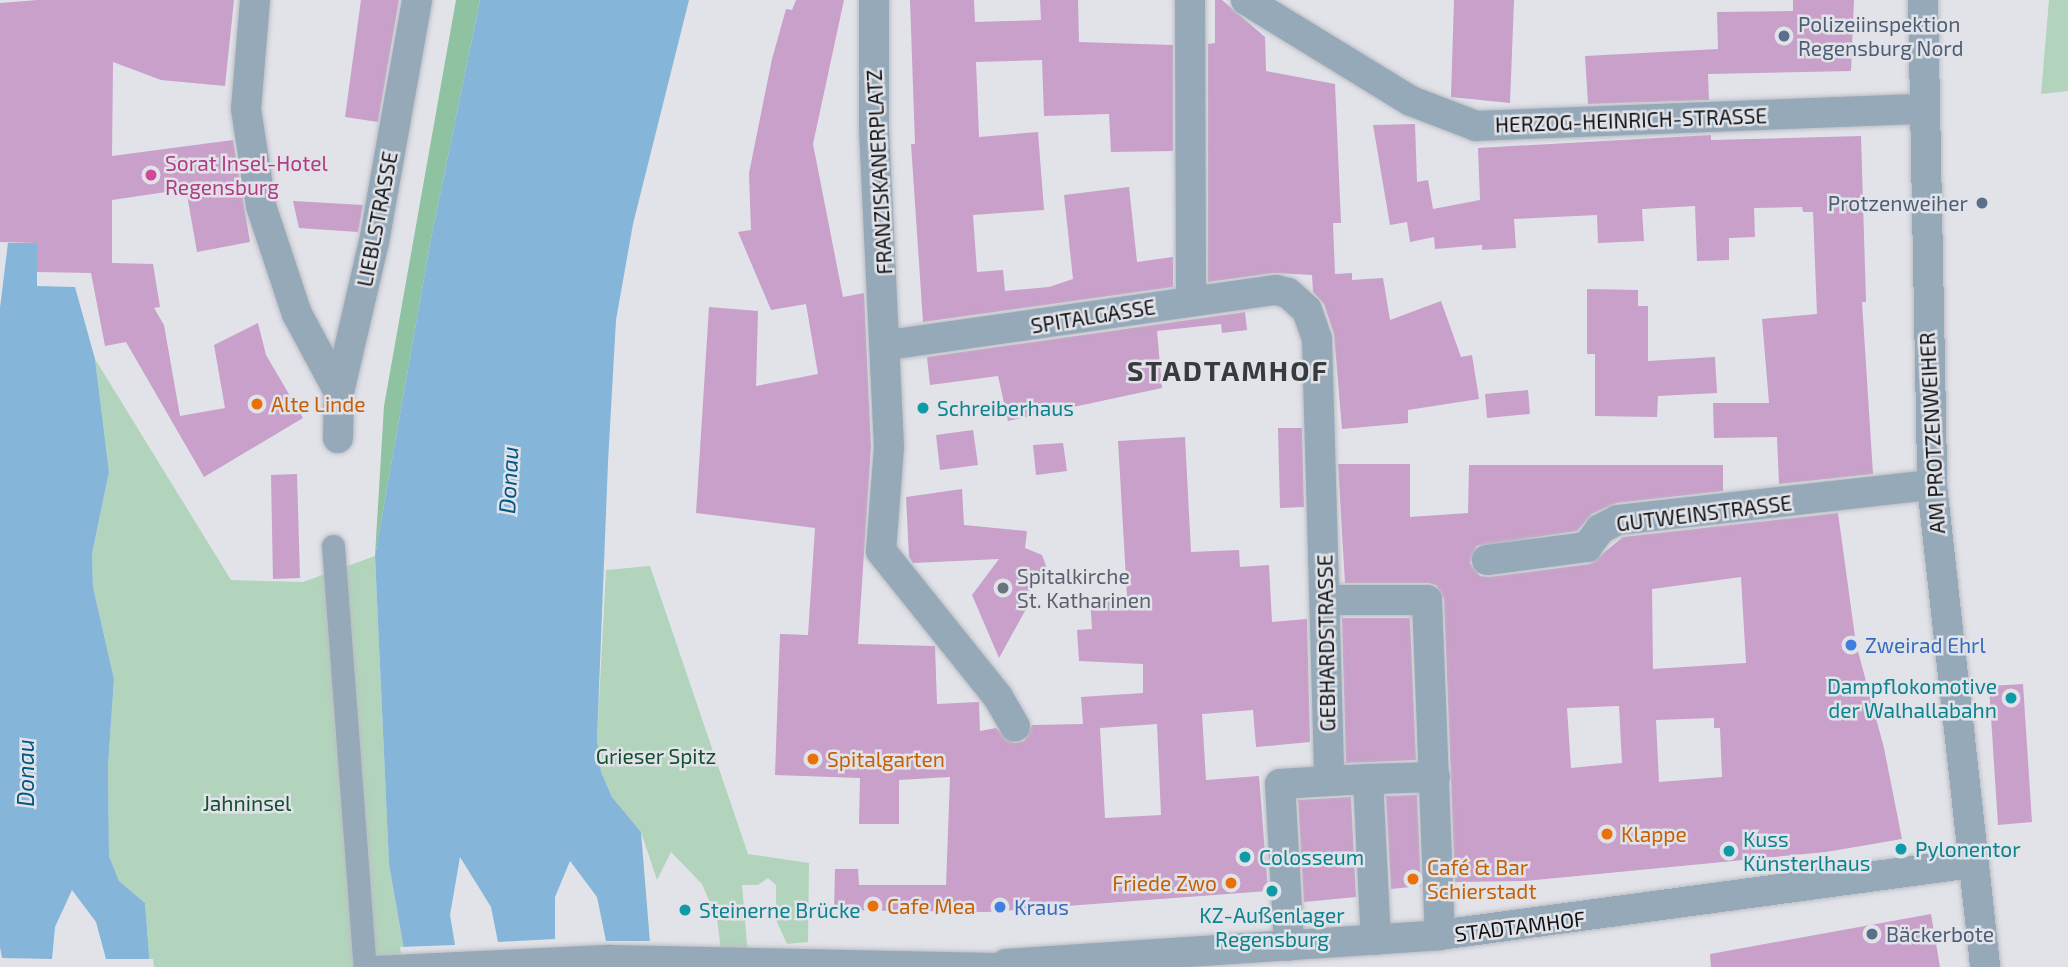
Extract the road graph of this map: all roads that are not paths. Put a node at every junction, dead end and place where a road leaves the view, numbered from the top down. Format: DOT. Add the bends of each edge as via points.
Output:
graph roads {
  1 [pos="256,0"];
  2 [pos="417,0"];
  3 [pos="874,0"];
  4 [pos="1190,0"];
  5 [pos="1246,0"];
  6 [pos="1923,0"];
  7 [pos="1922,109"];
  8 [pos="1191,299"];
  9 [pos="1297,299"];
  10 [pos="888,345"];
  11 [pos="339,392"];
  12 [pos="338,438"];
  13 [pos="1932,485"];
  14 [pos="333,546"];
  15 [pos="1487,560"];
  16 [pos="1325,600"];
  17 [pos="1015,726"];
  18 [pos="1435,776"];
  19 [pos="1368,779"];
  20 [pos="1329,781"];
  21 [pos="1972,863"];
  22 [pos="1440,935"];
  23 [pos="1376,940"];
  24 [pos="1289,946"];
  25 [pos="1006,964"];
  26 [pos="1067,964"];
  27 [pos="365,967"];
  28 [pos="374,967"];
  29 [pos="1985,967"];
  1 -- 11 [label="street" via="246,109 261,206 297,314"];
  2 -- 11 [label="street, LIEBLSTRASSE" via="374,242"];
  3 -- 10 [label="street, FRANZISKANERPLATZ" via="874,130"];
  4 -- 8 [label="street"];
  5 -- 7 [label="street, HERZOG-HEINRICH-STRASSE" via="1411,101 1476,126"];
  6 -- 7 [label="street, AM PROTZENWEIHER"];
  7 -- 13 [label="street, AM PROTZENWEIHER"];
  8 -- 9 [label="street, SPITALGASSE" via="1276,290"];
  8 -- 10 [label="street, SPITALGASSE" via="1096,317"];
  9 -- 16 [label="street, GEBHARDSTRASSE" via="1307,310 1317,339"];
  10 -- 17 [label="street, FRANZISKANERPLATZ" via="890,447 881,551 998,697"];
  11 -- 12 [label="street, LIEBLSTRASSE"];
  13 -- 15 [label="street, GUTWEINSTRASSE" via="1619,520 1600,529 1587,547"];
  13 -- 21 [label="street, AM PROTZENWEIHER"];
  14 -- 27 [label="street"];
  16 -- 18 [label="street" via="1427,600"];
  16 -- 20 [label="street, GEBHARDSTRASSE"];
  18 -- 19 [label="street"];
  18 -- 22 [label="street"];
  19 -- 20 [label="street"];
  19 -- 23 [label="street"];
  20 -- 24 [label="street" via="1280,784"];
  21 -- 22 [label="street, STADTAMHOF"];
  21 -- 29 [label="street, AM PROTZENWEIHER"];
  22 -- 23 [label="street, STADTAMHOF"];
  23 -- 24 [label="street, STADTAMHOF"];
  24 -- 26 [label="street, STADTAMHOF"];
  25 -- 26 [label="street, STADTAMHOF"];
  25 -- 28 [label="street" via="611,956"];
}
